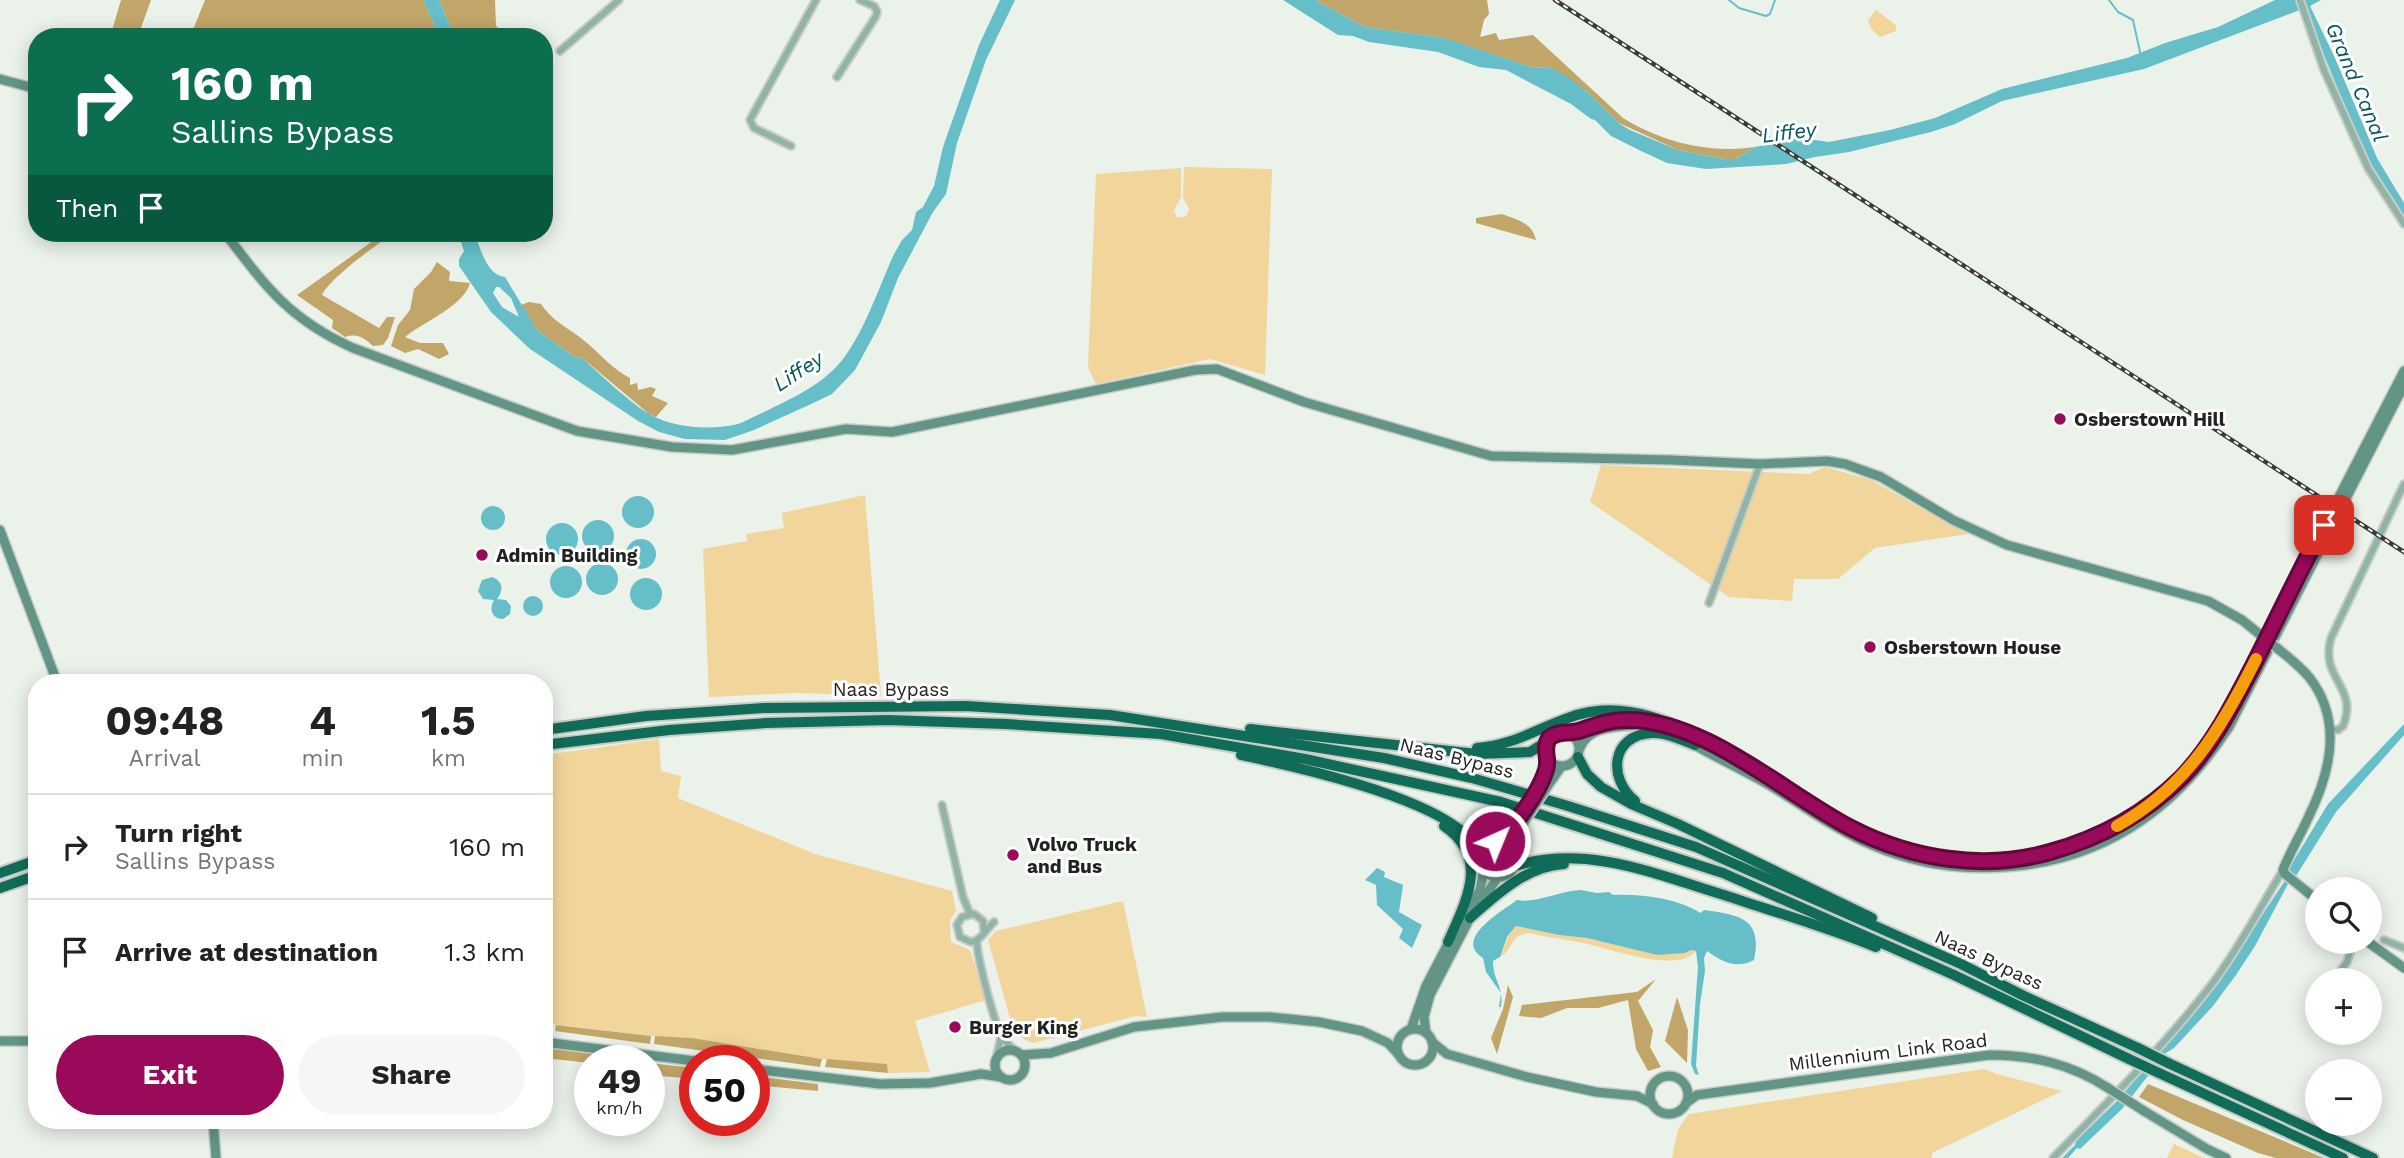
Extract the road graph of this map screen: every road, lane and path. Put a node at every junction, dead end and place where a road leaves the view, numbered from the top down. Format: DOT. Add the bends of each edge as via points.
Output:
graph roads {
  1 [pos="619,0"];
  2 [pos="816,0"];
  3 [pos="860,0"];
  4 [pos="2300,0"];
  5 [pos="561,51"];
  6 [pos="837,77"];
  7 [pos="0,79"];
  8 [pos="28,87"];
  9 [pos="791,146"];
  10 [pos="2404,224"];
  11 [pos="232,242"];
  12 [pos="2404,371"];
  13 [pos="2404,386"];
  14 [pos="1760,464"];
  15 [pos="2404,484"];
  16 [pos="0,530"];
  17 [pos="1709,603"];
  18 [pos="54,674"];
  19 [pos="1177,725"];
  20 [pos="553,729"];
  21 [pos="2331,729"];
  22 [pos="1081,730"];
  23 [pos="1565,732"];
  24 [pos="1695,740"];
  25 [pos="1546,742"];
  26 [pos="553,744"];
  27 [pos="1443,751"];
  28 [pos="1579,753"];
  29 [pos="1546,756"];
  30 [pos="1561,766"];
  31 [pos="1543,785"];
  32 [pos="1405,801"];
  33 [pos="942,805"];
  34 [pos="1654,814"];
  35 [pos="1517,826"];
  36 [pos="1495,841"];
  37 [pos="1513,848"];
  38 [pos="1480,856"];
  39 [pos="1598,861"];
  40 [pos="28,863"];
  41 [pos="1515,866"];
  42 [pos="1484,870"];
  43 [pos="0,873"];
  44 [pos="2287,875"];
  45 [pos="1498,877"];
  46 [pos="28,878"];
  47 [pos="0,888"];
  48 [pos="2305,890"];
  49 [pos="963,897"];
  50 [pos="970,914"];
  51 [pos="962,917"];
  52 [pos="1470,918"];
  53 [pos="977,940"];
  54 [pos="2384,940"];
  55 [pos="968,942"];
  56 [pos="1448,942"];
  57 [pos="2404,948"];
  58 [pos="976,950"];
  59 [pos="2382,952"];
  60 [pos="2404,968"];
  61 [pos="2021,1001"];
  62 [pos="1411,1029"];
  63 [pos="1401,1035"];
  64 [pos="1376,1036"];
  65 [pos="1001,1037"];
  66 [pos="1429,1037"];
  67 [pos="0,1041"];
  68 [pos="28,1041"];
  69 [pos="553,1043"];
  70 [pos="1018,1053"];
  71 [pos="1447,1054"];
  72 [pos="1043,1055"];
  73 [pos="1399,1055"];
  74 [pos="1429,1057"];
  75 [pos="679,1059"];
  76 [pos="996,1061"];
  77 [pos="1025,1070"];
  78 [pos="770,1071"];
  79 [pos="981,1074"];
  80 [pos="1001,1077"];
  81 [pos="1651,1089"];
  82 [pos="1687,1089"];
  83 [pos="1697,1095"];
  84 [pos="1637,1096"];
  85 [pos="1686,1103"];
  86 [pos="1653,1104"];
  87 [pos="214,1129"];
  88 [pos="216,1158"];
  89 [pos="2053,1158"];
  90 [pos="2226,1158"];
  91 [pos="2343,1158"];
  92 [pos="2373,1158"];
  1 -- 5 [label="street"];
  2 -- 9 [label="street" via="751,120 754,128"];
  3 -- 6 [label="street" via="874,6 876,16"];
  4 -- 10 [label="street" via="2324,70 2368,168"];
  7 -- 8 [label="main road"];
  11 -- 14 [label="main road" via="278,298 329,337 577,431 672,447 732,450 835,430 892,432 1217,369 1304,402 1491,456"];
  12 -- 24 [label="main road" via="2219,729 2162,795 2109,831 2068,847 2007,860 1964,860 1909,851 1850,827 1728,752"];
  13 -- 24 [label="main road" via="2229,727 2181,787 2126,831 2082,851 2042,862 1979,868 1933,864 1855,837"];
  14 -- 17 [label="street"];
  14 -- 21 [label="main road, bridge" via="1827,461 1861,468 2007,545 2208,601 2242,620 2301,668 2318,689"];
  15 -- 21 [label="street" via="2331,638 2327,657 2348,706 2343,726"];
  16 -- 18 [label="main road"];
  19 -- 20 [label="highway, Naas Bypass" via="1110,715 966,706 764,708 646,716"];
  19 -- 27 [label="highway"];
  19 -- 61 [label="highway, Naas Bypass" via="1384,758 1472,778 1696,847 1961,964"];
  21 -- 44 [label="main road" via="2329,760 2319,795"];
  22 -- 26 [label="highway, Naas Bypass" via="901,720 803,722 669,730"];
  22 -- 32 [label="highway" via="1231,752"];
  22 -- 61 [label="highway, Naas Bypass" via="1161,734 1279,754 1501,802 1723,873"];
  23 -- 24 [label="main road" via="1633,720 1657,724"];
  23 -- 25 [label="main road"];
  23 -- 28 [label="main road" via="1575,737"];
  24 -- 27 [label="highway" via="1654,716 1613,710 1570,717 1515,742"];
  24 -- 28 [label="main road" via="1635,724 1592,732 1582,741"];
  24 -- 34 [label="highway" via="1654,732 1635,736 1620,750 1619,783"];
  25 -- 27 [label="highway" via="1530,752"];
  25 -- 29 [label="main road"];
  28 -- 30 [label="main road" via="1571,764"];
  28 -- 34 [label="highway" via="1587,775 1601,787"];
  29 -- 30 [label="main road"];
  29 -- 31 [label="main road"];
  30 -- 31 [label="main road"];
  31 -- 35 [label="main road, bridge"];
  32 -- 38 [label="highway" via="1461,830"];
  32 -- 56 [label="highway" via="1457,837 1471,866 1469,894"];
  33 -- 49 [label="street"];
  34 -- 61 [label="highway" via="1903,933"];
  35 -- 36 [label="main road"];
  35 -- 37 [label="main road"];
  36 -- 37 [label="main road"];
  36 -- 38 [label="main road"];
  37 -- 41 [label="main road"];
  38 -- 42 [label="main road"];
  39 -- 41 [label="highway" via="1547,859"];
  39 -- 52 [label="highway" via="1530,872"];
  39 -- 61 [label="highway" via="1648,870 1805,921"];
  40 -- 43 [label="highway"];
  41 -- 45 [label="main road"];
  42 -- 45 [label="main road"];
  42 -- 56 [label="main road" via="1480,890"];
  44 -- 48 [label="main road"];
  44 -- 89 [label="street" via="2212,983"];
  45 -- 52 [label="main road"];
  46 -- 47 [label="highway"];
  49 -- 50 [label="street"];
  49 -- 51 [label="street"];
  50 -- 51 [label="street"];
  50 -- 53 [label="street" via="994,922"];
  51 -- 55 [label="street" via="957,934"];
  52 -- 66 [label="main road" via="1430,995 1424,1017"];
  53 -- 55 [label="street"];
  53 -- 58 [label="street"];
  54 -- 57 [label="street"];
  55 -- 58 [label="street"];
  56 -- 62 [label="main road"];
  58 -- 65 [label="street"];
  59 -- 60 [label="main road"];
  61 -- 91 [label="highway, Naas Bypass, bridge" via="2130,1059"];
  61 -- 92 [label="highway, Naas Bypass, bridge" via="2138,1048"];
  62 -- 63 [label="main road"];
  62 -- 66 [label="main road" via="1422,1030"];
  63 -- 64 [label="main road"];
  63 -- 73 [label="main road"];
  64 -- 72 [label="main road" via="1319,1022 1222,1017 1134,1027"];
  64 -- 73 [label="main road"];
  65 -- 70 [label="street"];
  65 -- 76 [label="street"];
  66 -- 71 [label="main road"];
  66 -- 74 [label="main road"];
  67 -- 68 [label="main road"];
  69 -- 75 [label="main road"];
  70 -- 72 [label="main road"];
  70 -- 76 [label="main road" via="1002,1052"];
  70 -- 77 [label="main road"];
  71 -- 74 [label="main road"];
  71 -- 84 [label="main road" via="1538,1080"];
  72 -- 77 [label="main road"];
  73 -- 74 [label="main road" via="1416,1065"];
  76 -- 79 [label="main road"];
  76 -- 80 [label="main road"];
  77 -- 80 [label="main road" via="1015,1080"];
  78 -- 79 [label="main road" via="880,1084 930,1083"];
  79 -- 80 [label="main road"];
  81 -- 82 [label="main road" via="1671,1076"];
  81 -- 84 [label="main road"];
  81 -- 86 [label="main road"];
  82 -- 83 [label="main road"];
  82 -- 85 [label="main road"];
  83 -- 85 [label="main road, Millennium Link Road"];
  83 -- 90 [label="main road, Millennium Link Road, bridge" via="1989,1055 2018,1056 2057,1063 2091,1077"];
  84 -- 86 [label="main road"];
  85 -- 86 [label="main road" via="1670,1114"];
  87 -- 88 [label="main road"];
}
